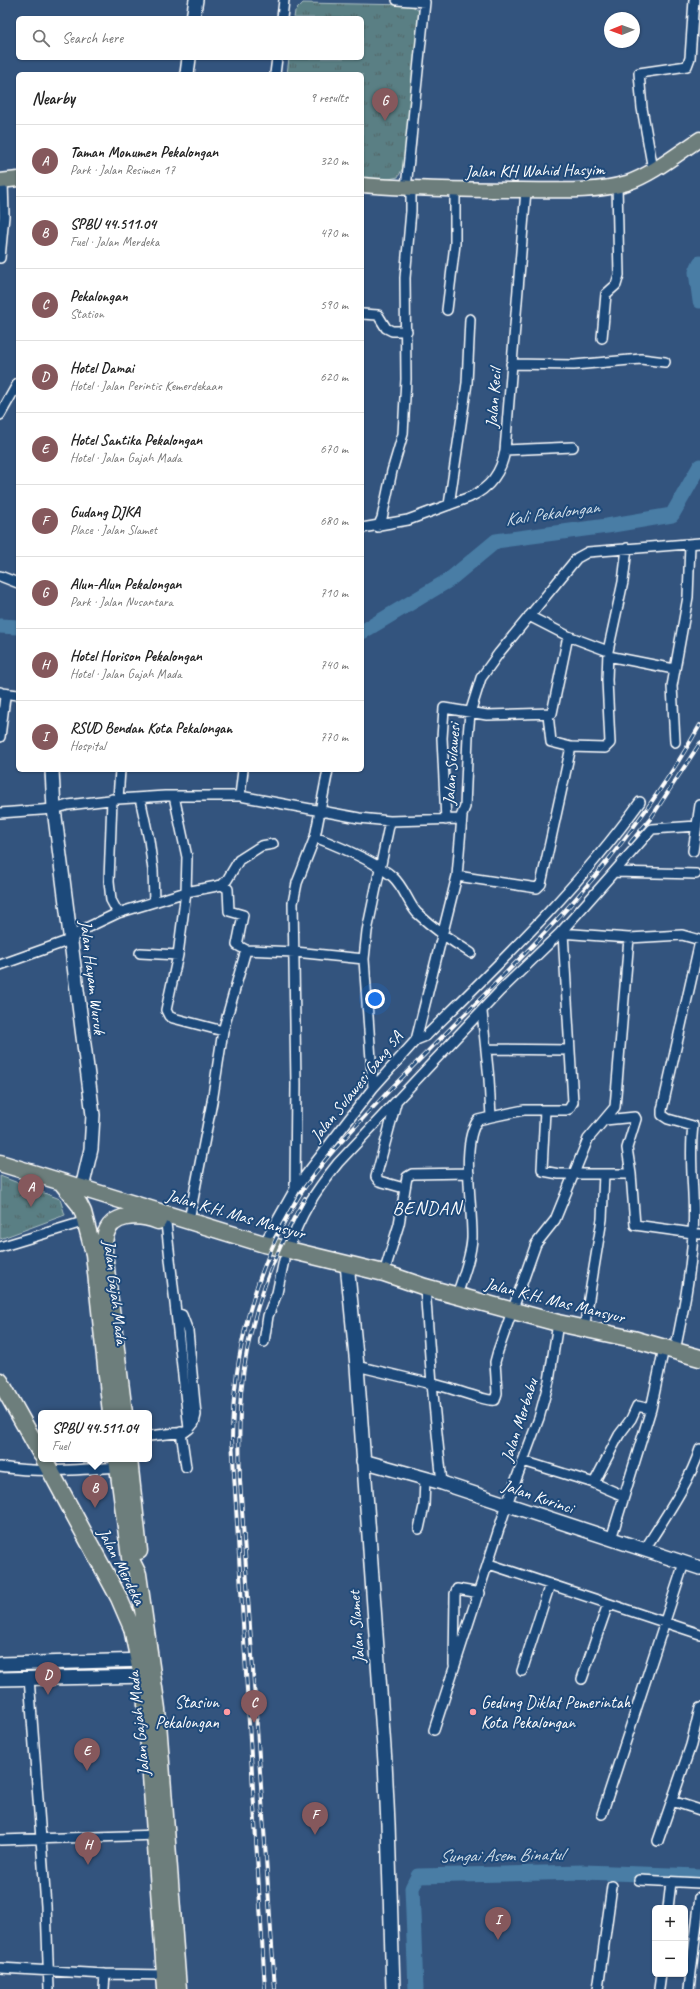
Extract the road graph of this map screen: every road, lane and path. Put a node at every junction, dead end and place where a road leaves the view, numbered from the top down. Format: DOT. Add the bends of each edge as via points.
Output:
graph roads {
  1 [pos="196,0"];
  2 [pos="284,0"];
  3 [pos="397,0"];
  4 [pos="694,0"];
  5 [pos="426,1"];
  6 [pos="193,16"];
  7 [pos="282,16"];
  8 [pos="189,60"];
  9 [pos="277,60"];
  10 [pos="187,72"];
  11 [pos="275,72"];
  12 [pos="700,139"];
  13 [pos="653,170"];
  14 [pos="16,179"];
  15 [pos="1,181"];
  16 [pos="364,185"];
  17 [pos="617,185"];
  18 [pos="408,188"];
  19 [pos="456,190"];
  20 [pos="526,190"];
  21 [pos="0,258"];
  22 [pos="447,310"];
  23 [pos="364,314"];
  24 [pos="470,319"];
  25 [pos="407,331"];
  26 [pos="602,338"];
  27 [pos="665,362"];
  28 [pos="511,364"];
  29 [pos="16,387"];
  30 [pos="0,415"];
  31 [pos="573,447"];
  32 [pos="505,450"];
  33 [pos="450,505"];
  34 [pos="378,527"];
  35 [pos="364,528"];
  36 [pos="700,543"];
  37 [pos="690,544"];
  38 [pos="627,548"];
  39 [pos="0,576"];
  40 [pos="16,582"];
  41 [pos="529,616"];
  42 [pos="568,636"];
  43 [pos="608,653"];
  44 [pos="674,669"];
  45 [pos="1,693"];
  46 [pos="16,694"];
  47 [pos="470,713"];
  48 [pos="548,714"];
  49 [pos="0,737"];
  50 [pos="675,742"];
  51 [pos="571,747"];
  52 [pos="52,772"];
  53 [pos="120,772"];
  54 [pos="243,772"];
  55 [pos="328,772"];
  56 [pos="174,796"];
  57 [pos="240,796"];
  58 [pos="140,798"];
  59 [pos="115,799"];
  60 [pos="640,802"];
  61 [pos="700,805"];
  62 [pos="54,809"];
  63 [pos="320,810"];
  64 [pos="0,813"];
  65 [pos="462,817"];
  66 [pos="446,820"];
  67 [pos="390,821"];
  68 [pos="697,826"];
  69 [pos="314,837"];
  70 [pos="273,844"];
  71 [pos="693,851"];
  72 [pos="379,868"];
  73 [pos="615,872"];
  74 [pos="696,874"];
  75 [pos="456,876"];
  76 [pos="222,885"];
  77 [pos="186,892"];
  78 [pos="154,902"];
  79 [pos="118,913"];
  80 [pos="443,933"];
  81 [pos="562,933"];
  82 [pos="629,938"];
  83 [pos="70,940"];
  84 [pos="700,940"];
  85 [pos="246,950"];
  86 [pos="295,952"];
  87 [pos="140,953"];
  88 [pos="471,953"];
  89 [pos="178,955"];
  90 [pos="364,959"];
  91 [pos="0,965"];
  92 [pos="482,1012"];
  93 [pos="223,1031"];
  94 [pos="416,1040"];
  95 [pos="486,1049"];
  96 [pos="570,1050"];
  97 [pos="373,1088"];
  98 [pos="396,1103"];
  99 [pos="545,1110"];
  100 [pos="491,1116"];
  101 [pos="605,1120"];
  102 [pos="696,1129"];
  103 [pos="0,1163"];
  104 [pos="469,1173"];
  105 [pos="574,1174"];
  106 [pos="604,1174"];
  107 [pos="631,1174"];
  108 [pos="62,1183"];
  109 [pos="82,1188"];
  110 [pos="404,1188"];
  111 [pos="295,1189"];
  112 [pos="189,1220"];
  113 [pos="86,1221"];
  114 [pos="166,1223"];
  115 [pos="697,1233"];
  116 [pos="264,1244"];
  117 [pos="0,1247"];
  118 [pos="286,1255"];
  119 [pos="348,1269"];
  120 [pos="384,1273"];
  121 [pos="400,1279"];
  122 [pos="102,1280"];
  123 [pos="425,1287"];
  124 [pos="457,1295"];
  125 [pos="513,1311"];
  126 [pos="558,1323"];
  127 [pos="584,1329"];
  128 [pos="264,1342"];
  129 [pos="670,1350"];
  130 [pos="700,1358"];
  131 [pos="357,1366"];
  132 [pos="0,1381"];
  133 [pos="432,1384"];
  134 [pos="651,1409"];
  135 [pos="111,1410"];
  136 [pos="124,1410"];
  137 [pos="185,1430"];
  138 [pos="152,1436"];
  139 [pos="38,1449"];
  140 [pos="700,1449"];
  141 [pos="363,1461"];
  142 [pos="523,1461"];
  143 [pos="121,1462"];
  144 [pos="47,1465"];
  145 [pos="0,1467"];
  146 [pos="186,1467"];
  147 [pos="425,1478"];
  148 [pos="442,1483"];
  149 [pos="594,1483"];
  150 [pos="624,1496"];
  151 [pos="508,1504"];
  152 [pos="419,1529"];
  153 [pos="611,1539"];
  154 [pos="645,1549"];
  155 [pos="684,1563"];
  156 [pos="489,1564"];
  157 [pos="700,1568"];
  158 [pos="139,1579"];
  159 [pos="550,1584"];
  160 [pos="113,1587"];
  161 [pos="480,1593"];
  162 [pos="608,1604"];
  163 [pos="664,1621"];
  164 [pos="132,1628"];
  165 [pos="700,1634"];
  166 [pos="0,1664"];
  167 [pos="146,1668"];
  168 [pos="522,1671"];
  169 [pos="454,1672"];
  170 [pos="29,1678"];
  171 [pos="0,1679"];
  172 [pos="582,1679"];
  173 [pos="700,1708"];
  174 [pos="434,1730"];
  175 [pos="691,1745"];
  176 [pos="700,1748"];
  177 [pos="672,1801"];
  178 [pos="700,1810"];
  179 [pos="602,1814"];
  180 [pos="160,1835"];
  181 [pos="42,1838"];
  182 [pos="0,1840"];
  183 [pos="658,1841"];
  184 [pos="639,1880"];
  185 [pos="671,1882"];
  186 [pos="700,1883"];
  187 [pos="612,1886"];
  188 [pos="700,1897"];
  189 [pos="668,1905"];
  190 [pos="0,1968"];
  191 [pos="48,1971"];
  192 [pos="105,1974"];
  193 [pos="661,1977"];
  194 [pos="171,1982"];
  195 [pos="49,1989"];
  196 [pos="104,1989"];
  197 [pos="393,1989"];
  198 [pos="598,1989"];
  199 [pos="659,1989"];
  200 [pos="689,1989"];
  1 -- 6 [label="street"];
  2 -- 7 [label="street"];
  3 -- 5 [label="street"];
  4 -- 13 [label="street" via="690,58 687,66 639,73 642,108"];
  5 -- 18 [label="street"];
  8 -- 10 [label="street"];
  9 -- 11 [label="street"];
  12 -- 13 [label="main road, Jalan KH Wahid Hasyim"];
  13 -- 17 [label="main road, Jalan KH Wahid Hasyim"];
  14 -- 15 [label="main road"];
  15 -- 21 [label="street" via="4,216"];
  16 -- 18 [label="main road, Jalan KH Wahid Hasyim"];
  17 -- 20 [label="main road, Jalan KH Wahid Hasyim" via="563,190"];
  17 -- 26 [label="street" via="619,275 616,286 606,294"];
  18 -- 19 [label="main road, Jalan KH Wahid Hasyim"];
  18 -- 25 [label="street" via="411,211 405,278"];
  19 -- 20 [label="main road, Jalan KH Wahid Hasyim"];
  19 -- 22 [label="street" via="456,244"];
  20 -- 28 [label="street, Jalan Kecil"];
  23 -- 25 [label="street" via="378,315 386,328 392,331"];
  24 -- 33 [label="street" via="467,383"];
  25 -- 34 [label="street" via="403,434"];
  27 -- 28 [label="street" via="641,359 574,365"];
  28 -- 32 [label="street, Jalan Kecil"];
  29 -- 30 [label="street"];
  31 -- 32 [label="street"];
  32 -- 33 [label="street, Jalan Kecil" via="500,467 490,484 479,493"];
  33 -- 34 [label="street, Jalan Kecil" via="408,520"];
  34 -- 35 [label="street, Jalan Kecil"];
  36 -- 37 [label="street, Jalan Sulawesi"];
  37 -- 38 [label="street, Jalan Sulawesi"];
  37 -- 44 [label="street" via="684,629"];
  38 -- 41 [label="street, Jalan Sulawesi" via="588,552 577,558"];
  38 -- 43 [label="street" via="623,582"];
  39 -- 40 [label="street"];
  41 -- 42 [label="street"];
  41 -- 47 [label="street, Jalan Sulawesi" via="481,678"];
  42 -- 43 [label="street"];
  42 -- 48 [label="street" via="554,712"];
  43 -- 44 [label="street"];
  43 -- 51 [label="street" via="610,743 606,748"];
  44 -- 50 [label="street" via="672,705"];
  45 -- 46 [label="street"];
  45 -- 49 [label="street" via="5,697"];
  47 -- 48 [label="street"];
  47 -- 65 [label="street, Jalan Sulawesi" via="465,807"];
  47 -- 66 [label="street" via="444,708 442,738"];
  48 -- 51 [label="street" via="551,742"];
  51 -- 75 [label="street" via="541,884 538,888"];
  52 -- 62 [label="street, Jalan Hayam Wuruk"];
  53 -- 59 [label="street"];
  54 -- 57 [label="street"];
  55 -- 63 [label="street"];
  56 -- 57 [label="street, Jalan Sulawesi"];
  56 -- 58 [label="street, Jalan Sulawesi"];
  56 -- 77 [label="street" via="187,857"];
  57 -- 63 [label="street, Jalan Sulawesi"];
  58 -- 59 [label="street, Jalan Sulawesi"];
  58 -- 78 [label="street" via="149,840"];
  59 -- 62 [label="street, Jalan Sulawesi"];
  59 -- 79 [label="street" via="109,881 111,900"];
  60 -- 94 [label="street" via="599,857 548,915 426,1036"];
  61 -- 68 [label="street"];
  62 -- 64 [label="street, Jalan Sulawesi"];
  62 -- 83 [label="street, Jalan Hayam Wuruk"];
  63 -- 67 [label="street, Jalan Sulawesi"];
  63 -- 69 [label="street"];
  65 -- 66 [label="street, Jalan Sulawesi"];
  65 -- 75 [label="street, Jalan Sulawesi Gang 5A"];
  66 -- 67 [label="street, Jalan Sulawesi"];
  67 -- 72 [label="street"];
  68 -- 71 [label="street"];
  68 -- 73 [label="street" via="652,829"];
  69 -- 72 [label="street" via="347,850"];
  69 -- 86 [label="street" via="294,893"];
  70 -- 76 [label="street" via="261,846 239,860"];
  72 -- 80 [label="street" via="395,879 417,912"];
  72 -- 90 [label="street"];
  73 -- 74 [label="street"];
  73 -- 81 [label="street"];
  75 -- 80 [label="street, Jalan Sulawesi Gang 5A"];
  76 -- 77 [label="street"];
  76 -- 85 [label="street" via="228,889 229,911 243,915 237,945"];
  77 -- 78 [label="street"];
  77 -- 89 [label="street"];
  78 -- 79 [label="street"];
  79 -- 83 [label="street" via="82,930"];
  80 -- 88 [label="street"];
  80 -- 94 [label="street, Jalan Sulawesi Gang 5A"];
  81 -- 82 [label="street"];
  81 -- 92 [label="street"];
  81 -- 96 [label="street"];
  82 -- 84 [label="street" via="682,935"];
  82 -- 101 [label="street" via="618,1092 615,1107"];
  83 -- 91 [label="street"];
  83 -- 109 [label="street, Jalan Hayam Wuruk" via="93,1115 91,1149"];
  84 -- 102 [label="street" via="662,1110 664,1117 693,1125"];
  85 -- 86 [label="street"];
  85 -- 93 [label="street"];
  86 -- 90 [label="street"];
  86 -- 111 [label="street"];
  87 -- 89 [label="street"];
  89 -- 93 [label="street" via="166,1010 169,1016"];
  90 -- 97 [label="street"];
  92 -- 95 [label="street"];
  92 -- 98 [label="street"];
  93 -- 112 [label="street"];
  94 -- 97 [label="street, Jalan Sulawesi Gang 5A"];
  95 -- 96 [label="street"];
  95 -- 100 [label="street"];
  96 -- 99 [label="street" via="573,1099 571,1107 566,1110"];
  97 -- 111 [label="street, Jalan Sulawesi Gang 5A"];
  98 -- 110 [label="street" via="376,1177 379,1181"];
  98 -- 118 [label="street" via="322,1182 302,1215"];
  99 -- 100 [label="street" via="524,1110"];
  99 -- 105 [label="street" via="542,1169 546,1172"];
  100 -- 104 [label="street" via="478,1120 475,1125 470,1144"];
  101 -- 105 [label="street" via="588,1139"];
  101 -- 107 [label="street" via="635,1117 636,1119 627,1148"];
  102 -- 115 [label="street" via="690,1156"];
  103 -- 108 [label="highway, Jalan K.H. Mas Mansyur"];
  104 -- 110 [label="street" via="411,1174 406,1179"];
  104 -- 124 [label="street" via="472,1240"];
  105 -- 106 [label="street"];
  105 -- 125 [label="street" via="555,1220 536,1244"];
  106 -- 107 [label="street"];
  106 -- 127 [label="street" via="602,1219"];
  107 -- 115 [label="street" via="635,1225"];
  108 -- 109 [label="highway, Jalan K.H. Mas Mansyur"];
  108 -- 113 [label="highway, Jalan Gajah Mada" via="79,1204"];
  109 -- 112 [label="highway, Jalan K.H. Mas Mansyur"];
  110 -- 120 [label="street" via="399,1224"];
  111 -- 116 [label="street, Jalan Sulawesi Gang 5A"];
  112 -- 116 [label="highway, Jalan K.H. Mas Mansyur"];
  113 -- 117 [label="street"];
  113 -- 122 [label="highway, Jalan Gajah Mada"];
  114 -- 118 [label="highway, Jalan K.H. Mas Mansyur"];
  114 -- 122 [label="highway, Jalan K.H. Mas Mansyur" via="140,1216 117,1220 107,1229"];
  114 -- 137 [label="street"];
  115 -- 129 [label="street"];
  116 -- 118 [label="highway, Jalan K.H. Mas Mansyur"];
  118 -- 119 [label="highway, Jalan K.H. Mas Mansyur"];
  118 -- 128 [label="street" via="277,1293 268,1316"];
  119 -- 120 [label="highway, Jalan K.H. Mas Mansyur"];
  119 -- 121 [label="highway, Jalan K.H. Mas Mansyur"];
  119 -- 131 [label="street, Jalan Slamet"];
  120 -- 121 [label="highway, Jalan K.H. Mas Mansyur"];
  121 -- 123 [label="highway, Jalan K.H. Mas Mansyur"];
  122 -- 135 [label="highway, Jalan Gajah Mada"];
  122 -- 136 [label="highway"];
  123 -- 124 [label="highway, Jalan K.H. Mas Mansyur"];
  123 -- 133 [label="street"];
  124 -- 125 [label="highway, Jalan K.H. Mas Mansyur"];
  125 -- 126 [label="highway, Jalan K.H. Mas Mansyur"];
  125 -- 133 [label="street" via="495,1362 495,1400 487,1401 459,1390"];
  126 -- 127 [label="highway, Jalan K.H. Mas Mansyur"];
  126 -- 142 [label="street, Jalan Merbabu" via="549,1381"];
  127 -- 129 [label="highway, Jalan K.H. Mas Mansyur"];
  129 -- 130 [label="highway, Jalan K.H. Mas Mansyur"];
  129 -- 134 [label="street"];
  131 -- 133 [label="street"];
  131 -- 141 [label="street, Jalan Slamet"];
  132 -- 139 [label="highway"];
  133 -- 148 [label="street"];
  134 -- 149 [label="street" via="637,1406"];
  134 -- 150 [label="street"];
  137 -- 138 [label="street"];
  137 -- 146 [label="street"];
  140 -- 154 [label="street" via="693,1466"];
  141 -- 147 [label="street, Jalan Kurinci"];
  141 -- 197 [label="street, Jalan Slamet" via="388,1824"];
  142 -- 149 [label="street"];
  142 -- 151 [label="street, Jalan Merbabu"];
  143 -- 144 [label="street"];
  143 -- 158 [label="highway, Jalan Gajah Mada" via="130,1558"];
  144 -- 145 [label="street" via="19,1470"];
  144 -- 160 [label="highway, Jalan Merdeka"];
  147 -- 148 [label="street, Jalan Kurinci"];
  147 -- 152 [label="street" via="424,1506"];
  148 -- 151 [label="street, Jalan Kurinci"];
  149 -- 150 [label="street"];
  150 -- 153 [label="street"];
  151 -- 153 [label="street, Jalan Kurinci"];
  151 -- 156 [label="street, Jalan Merbabu"];
  153 -- 154 [label="street, Jalan Kurinci"];
  154 -- 155 [label="street, Jalan Kurinci"];
  155 -- 157 [label="street, Jalan Kurinci"];
  155 -- 163 [label="street"];
  156 -- 159 [label="street"];
  156 -- 161 [label="street, Jalan Merbabu"];
  158 -- 160 [label="highway" via="129,1591"];
  158 -- 167 [label="highway, Jalan Gajah Mada"];
  159 -- 162 [label="street"];
  159 -- 168 [label="street"];
  160 -- 164 [label="highway, Jalan Merdeka"];
  161 -- 169 [label="street, Jalan Merbabu"];
  161 -- 169 [label="street, Jalan Merbabu" via="457,1589 454,1594"];
  162 -- 163 [label="street"];
  162 -- 172 [label="street"];
  163 -- 165 [label="street"];
  163 -- 179 [label="street"];
  164 -- 167 [label="highway, Jalan Gajah Mada"];
  166 -- 167 [label="street"];
  167 -- 170 [label="street"];
  167 -- 180 [label="highway, Jalan Gajah Mada"];
  169 -- 174 [label="street, Jalan Merbabu"];
  170 -- 171 [label="street"];
  170 -- 181 [label="street"];
  173 -- 175 [label="street"];
  175 -- 176 [label="street"];
  175 -- 177 [label="street"];
  177 -- 178 [label="street"];
  177 -- 183 [label="street"];
  180 -- 181 [label="street"];
  180 -- 194 [label="highway, Jalan Gajah Mada"];
  181 -- 182 [label="street"];
  181 -- 191 [label="street"];
  184 -- 185 [label="street"];
  185 -- 186 [label="street"];
  185 -- 189 [label="street"];
  187 -- 198 [label="street"];
  188 -- 200 [label="street"];
  190 -- 191 [label="street"];
  191 -- 192 [label="street"];
  191 -- 195 [label="street"];
  192 -- 194 [label="street"];
  192 -- 196 [label="street"];
  193 -- 199 [label="street"];
}
